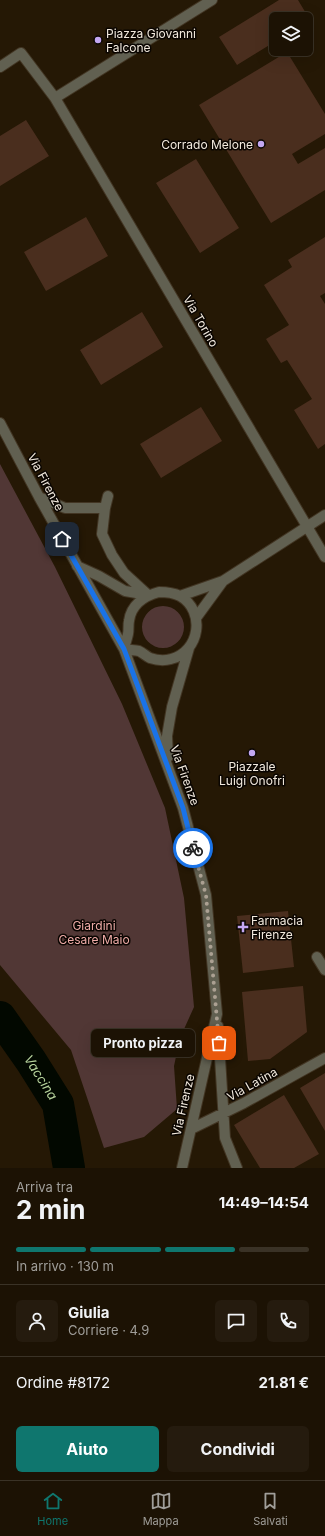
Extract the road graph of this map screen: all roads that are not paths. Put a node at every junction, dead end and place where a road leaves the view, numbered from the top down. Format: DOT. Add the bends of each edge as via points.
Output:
graph roads {
  1 [pos="212,0"];
  2 [pos="0,67"];
  3 [pos="56,98"];
  4 [pos="0,423"];
  5 [pos="108,496"];
  6 [pos="39,497"];
  7 [pos="105,508"];
  8 [pos="325,515"];
  9 [pos="306,526"];
  10 [pos="325,557"];
  11 [pos="77,566"];
  12 [pos="223,581"];
  13 [pos="148,595"];
  14 [pos="180,596"];
  15 [pos="196,618"];
  16 [pos="190,648"];
  17 [pos="124,649"];
  18 [pos="168,767"];
  19 [pos="317,957"];
  20 [pos="325,970"];
  21 [pos="217,1014"];
  22 [pos="325,1058"];
  23 [pos="223,1115"];
  24 [pos="191,1129"];
  25 [pos="182,1168"];
  26 [pos="237,1168"];
  1 -- 3 [label="street"];
  2 -- 3 [label="street" via="21,54"];
  3 -- 9 [label="street, Via Torino"];
  4 -- 6 [label="street, Via Firenze"];
  5 -- 7 [label="street"];
  6 -- 7 [label="street" via="65,508"];
  6 -- 11 [label="street, Via Firenze"];
  7 -- 13 [label="street" via="102,534 112,556 124,573"];
  8 -- 9 [label="street"];
  9 -- 10 [label="street, Via Torino"];
  9 -- 12 [label="street"];
  11 -- 13 [label="street" via="125,591"];
  11 -- 17 [label="street, Via Firenze"];
  12 -- 14 [label="street"];
  12 -- 15 [label="street"];
  13 -- 14 [label="street" via="159,592"];
  13 -- 17 [label="street" via="132,610"];
  14 -- 15 [label="street" via="193,610"];
  15 -- 16 [label="street" via="195,639"];
  16 -- 17 [label="street" via="171,660 149,658 140,652"];
  16 -- 18 [label="street" via="172,707 167,736"];
  17 -- 18 [label="street, Via Firenze"];
  18 -- 21 [label="street, Via Firenze" via="183,808 206,895"];
  19 -- 20 [label="street"];
  21 -- 23 [label="street"];
  21 -- 24 [label="street, Via Firenze"];
  22 -- 23 [label="street, Via Latina"];
  23 -- 24 [label="street, Via Latina"];
  23 -- 26 [label="street" via="225,1138"];
  24 -- 25 [label="street, Via Firenze"];
}
